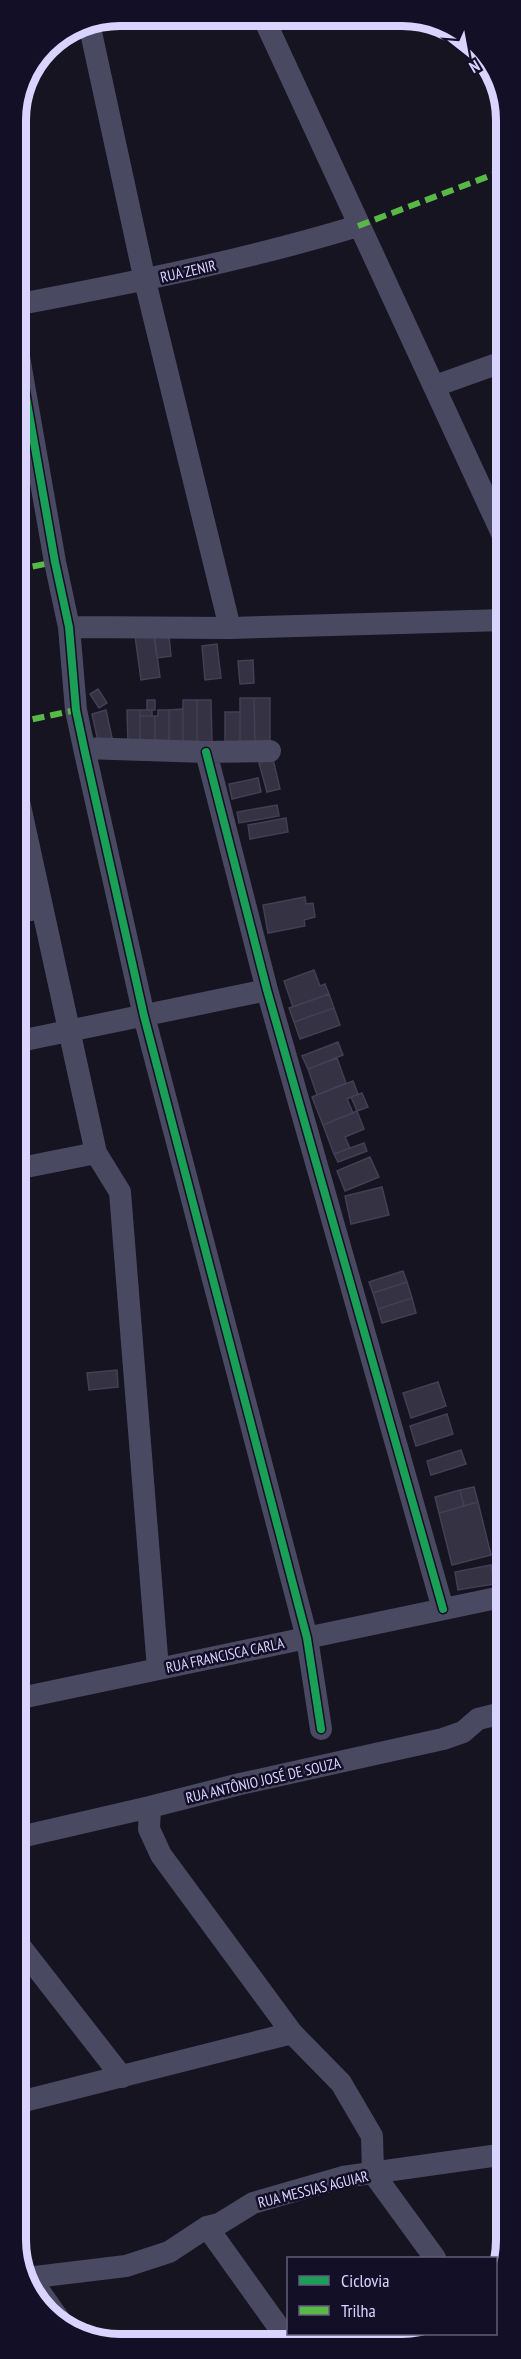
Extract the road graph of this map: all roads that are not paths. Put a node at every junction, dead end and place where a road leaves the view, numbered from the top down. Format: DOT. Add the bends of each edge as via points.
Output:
graph roads {
  1 [pos="267,26"];
  2 [pos="90,30"];
  3 [pos="358,226"];
  4 [pos="145,281"];
  5 [pos="26,303"];
  6 [pos="496,364"];
  7 [pos="435,386"];
  8 [pos="26,396"];
  9 [pos="496,514"];
  10 [pos="496,620"];
  11 [pos="69,627"];
  12 [pos="230,628"];
  13 [pos="84,747"];
  14 [pos="270,751"];
  15 [pos="206,752"];
  16 [pos="26,832"];
  17 [pos="42,908"];
  18 [pos="26,911"];
  19 [pos="267,990"];
  20 [pos="144,1016"];
  21 [pos="69,1032"];
  22 [pos="26,1040"];
  23 [pos="96,1153"];
  24 [pos="26,1167"];
  25 [pos="495,1598"];
  26 [pos="443,1609"];
  27 [pos="307,1638"];
  28 [pos="158,1669"];
  29 [pos="25,1697"];
  30 [pos="495,1715"];
  31 [pos="321,1729"];
  32 [pos="150,1807"];
  33 [pos="25,1836"];
  34 [pos="25,1953"];
  35 [pos="292,2033"];
  36 [pos="122,2077"];
  37 [pos="25,2101"];
  38 [pos="495,2156"];
  39 [pos="373,2173"];
  40 [pos="207,2227"];
  41 [pos="434,2257"];
  42 [pos="33,2277"];
  43 [pos="284,2334"];
  1 -- 3 [label="street"];
  2 -- 4 [label="street"];
  3 -- 4 [label="street, RUA ZENIR" via="283,249"];
  3 -- 7 [label="street"];
  4 -- 5 [label="street, RUA ZENIR"];
  4 -- 12 [label="street"];
  6 -- 7 [label="street"];
  7 -- 9 [label="street"];
  8 -- 11 [label="street"];
  10 -- 12 [label="street"];
  11 -- 12 [label="street"];
  11 -- 13 [label="street" via="76,710"];
  13 -- 15 [label="street"];
  13 -- 20 [label="street"];
  14 -- 15 [label="street"];
  15 -- 19 [label="street"];
  16 -- 17 [label="street"];
  17 -- 18 [label="street"];
  17 -- 21 [label="street"];
  19 -- 20 [label="street"];
  19 -- 26 [label="street"];
  20 -- 21 [label="street"];
  20 -- 27 [label="street"];
  21 -- 22 [label="street"];
  21 -- 23 [label="street"];
  23 -- 24 [label="street"];
  23 -- 28 [label="street" via="120,1192"];
  25 -- 26 [label="street, RUA FRANCISCA CARLA"];
  26 -- 27 [label="street, RUA FRANCISCA CARLA"];
  27 -- 28 [label="street, RUA FRANCISCA CARLA"];
  27 -- 31 [label="street"];
  28 -- 29 [label="street, RUA FRANCISCA CARLA"];
  30 -- 32 [label="street, RUA ANTÔNIO JOSÉ DE SOUZA" via="478,1719 463,1732 443,1739"];
  32 -- 33 [label="street, RUA ANTÔNIO JOSÉ DE SOUZA"];
  32 -- 35 [label="street" via="149,1829 161,1855"];
  34 -- 36 [label="street"];
  35 -- 36 [label="street"];
  35 -- 39 [label="street" via="341,2083 372,2136"];
  36 -- 37 [label="street"];
  38 -- 39 [label="street, RUA MESSIAS AGUIAR"];
  39 -- 40 [label="street, RUA MESSIAS AGUIAR" via="343,2177 253,2203"];
  39 -- 41 [label="street"];
  40 -- 42 [label="street, RUA MESSIAS AGUIAR" via="169,2252 126,2266"];
  40 -- 43 [label="street"];
}
